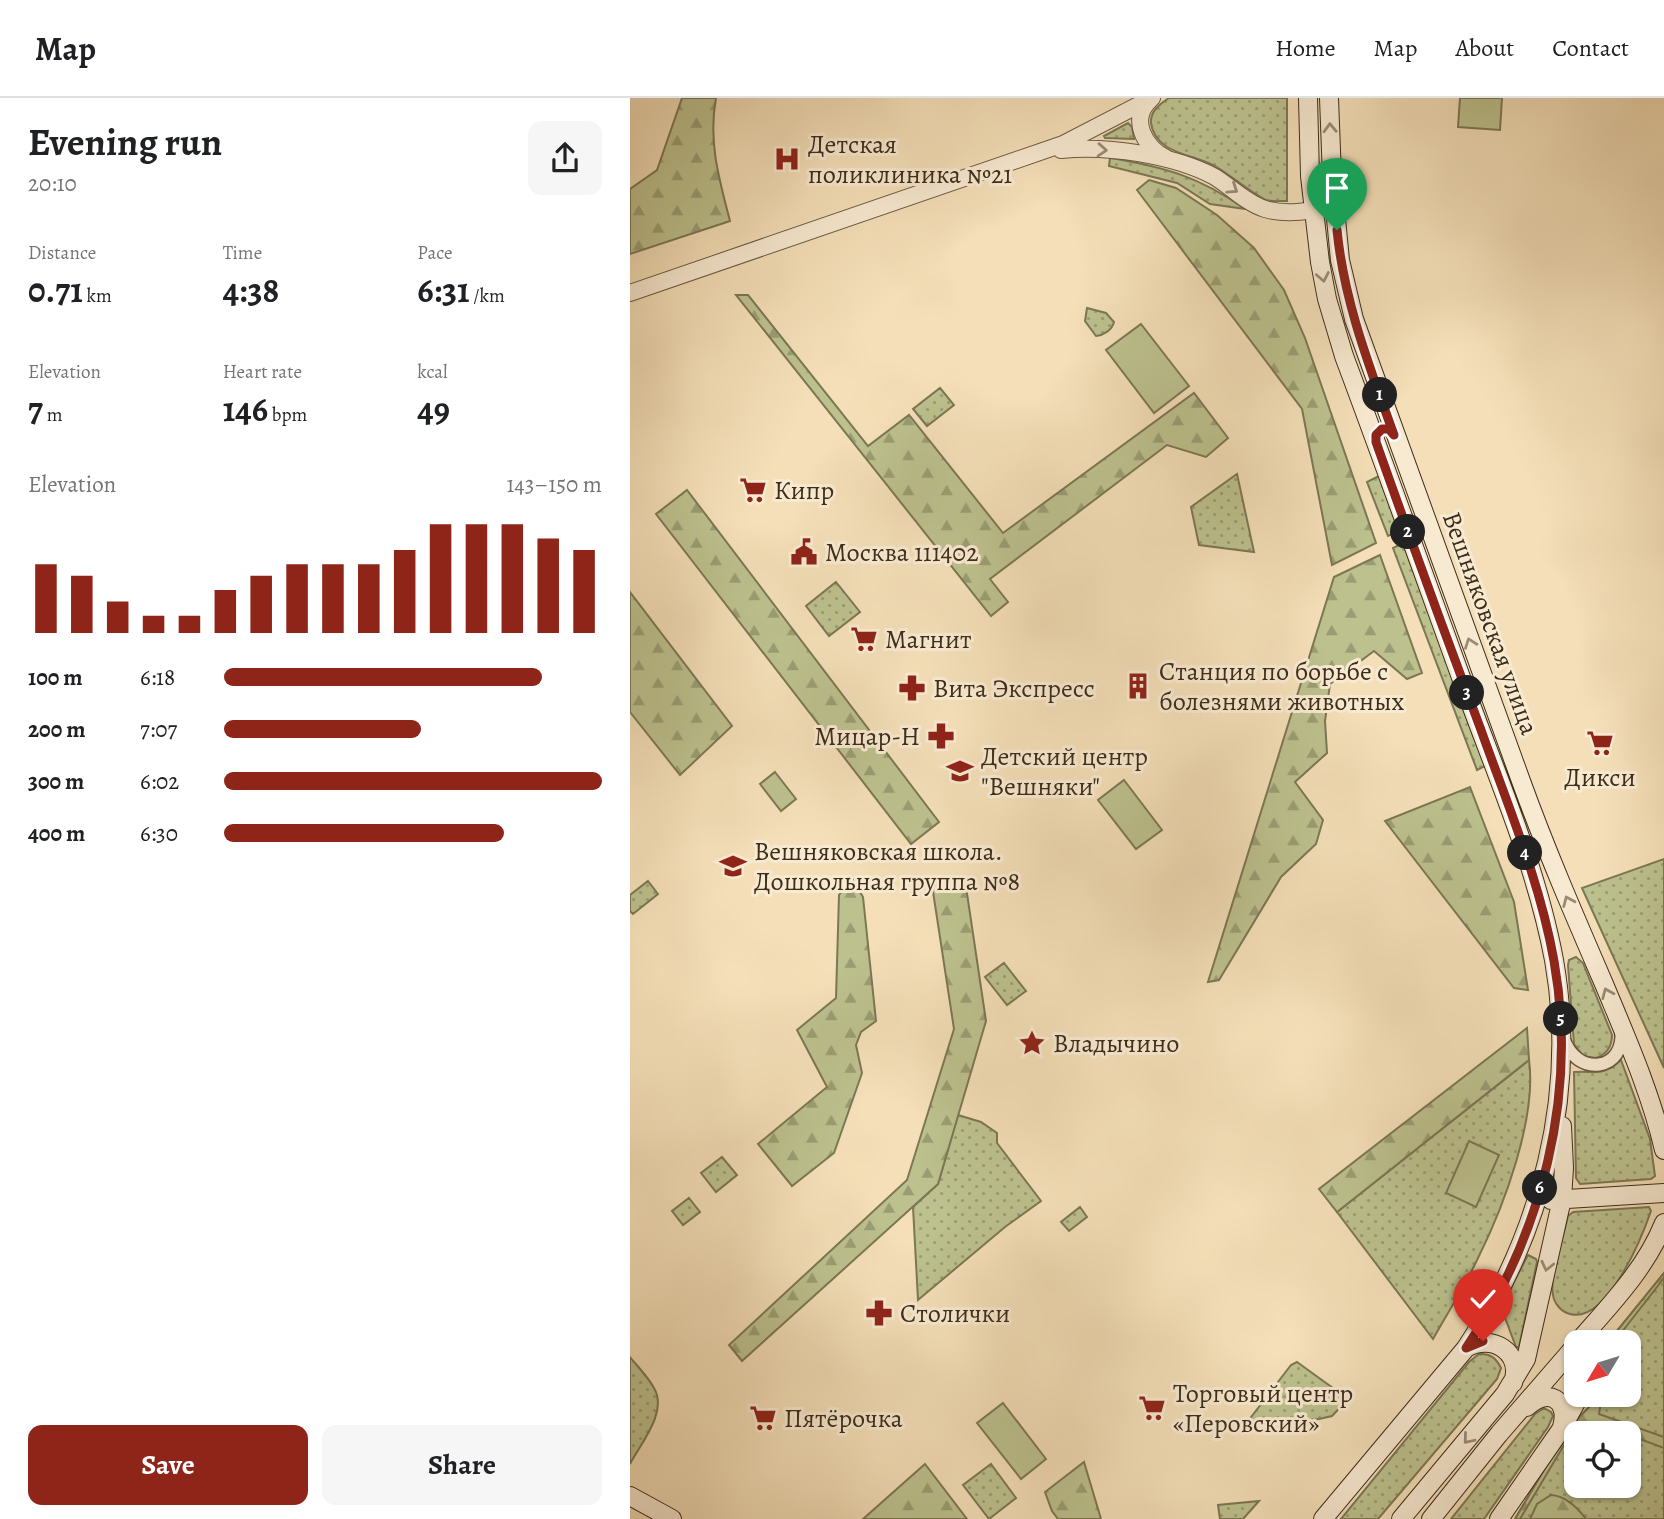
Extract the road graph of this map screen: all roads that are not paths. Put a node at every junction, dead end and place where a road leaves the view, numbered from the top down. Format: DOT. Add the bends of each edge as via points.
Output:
graph roads {
  1 [pos="1152,98"];
  2 [pos="1308,98"];
  3 [pos="1329,98"];
  4 [pos="1034,155"];
  5 [pos="1171,161"];
  6 [pos="1335,207"];
  7 [pos="1314,210"];
  8 [pos="630,293"];
  9 [pos="1394,435"];
  10 [pos="1376,442"];
  11 [pos="1620,1021"];
  12 [pos="1562,1033"];
  13 [pos="1560,1095"];
  14 [pos="1664,1150"];
  15 [pos="1664,1193"];
  16 [pos="1562,1199"];
  17 [pos="1537,1201"];
  18 [pos="1664,1223"];
  19 [pos="1664,1254"];
  20 [pos="1624,1291"];
  21 [pos="1606,1310"];
  22 [pos="1588,1330"];
  23 [pos="1600,1330"];
  24 [pos="1470,1343"];
  25 [pos="1564,1358"];
  26 [pos="1511,1386"];
  27 [pos="1573,1407"];
  28 [pos="1562,1428"];
  29 [pos="1499,1434"];
  30 [pos="630,1496"];
  31 [pos="1402,1518"];
  32 [pos="671,1519"];
  33 [pos="1323,1519"];
  34 [pos="1432,1519"];
  35 [pos="1499,1519"];
  1 -- 4 [label="street" via="1094,130"];
  1 -- 5 [label="street" via="1142,111 1140,129 1152,149"];
  2 -- 7 [label="main road, Вешняковская улица"];
  6 -- 3 [label="main road, Вешняковская улица, one-way"];
  4 -- 5 [label="street, one-way" via="1102,150"];
  4 -- 8 [label="street"];
  5 -- 7 [label="street, one-way" via="1214,177 1264,209"];
  6 -- 7 [label="street"];
  6 -- 9 [label="main road, Вешняковская улица" via="1347,293"];
  7 -- 10 [label="main road, Вешняковская улица, one-way" via="1327,299"];
  9 -- 10 [label="street" via="1382,429"];
  11 -- 9 [label="main road, Вешняковская улица, one-way" via="1546,848"];
  10 -- 12 [label="main road, Вешняковская улица" via="1531,871 1554,960"];
  11 -- 12 [label="street" via="1618,1050 1613,1058 1597,1065 1580,1063"];
  11 -- 14 [label="main road, Вешняковская улица"];
  12 -- 13 [label="main road, Вешняковская улица"];
  13 -- 16 [label="main road"];
  13 -- 17 [label="main road, Вешняковская улица"];
  15 -- 16 [label="main road"];
  16 -- 17 [label="main road"];
  16 -- 26 [label="main road, one-way" via="1528,1350"];
  17 -- 24 [label="main road, Вешняковская улица" via="1517,1253"];
  18 -- 20 [label="main road"];
  19 -- 20 [label="main road"];
  20 -- 21 [label="main road"];
  21 -- 22 [label="main road"];
  21 -- 23 [label="main road"];
  24 -- 26 [label="main road" via="1491,1342 1506,1351 1515,1366"];
  24 -- 33 [label="main road, Вешняковская улица"];
  25 -- 29 [label="main road"];
  26 -- 31 [label="main road, one-way"];
  27 -- 28 [label="main road"];
  28 -- 29 [label="main road" via="1562,1406 1550,1396 1533,1401"];
  28 -- 35 [label="main road"];
  29 -- 34 [label="main road"];
  30 -- 32 [label="main road"];
}
